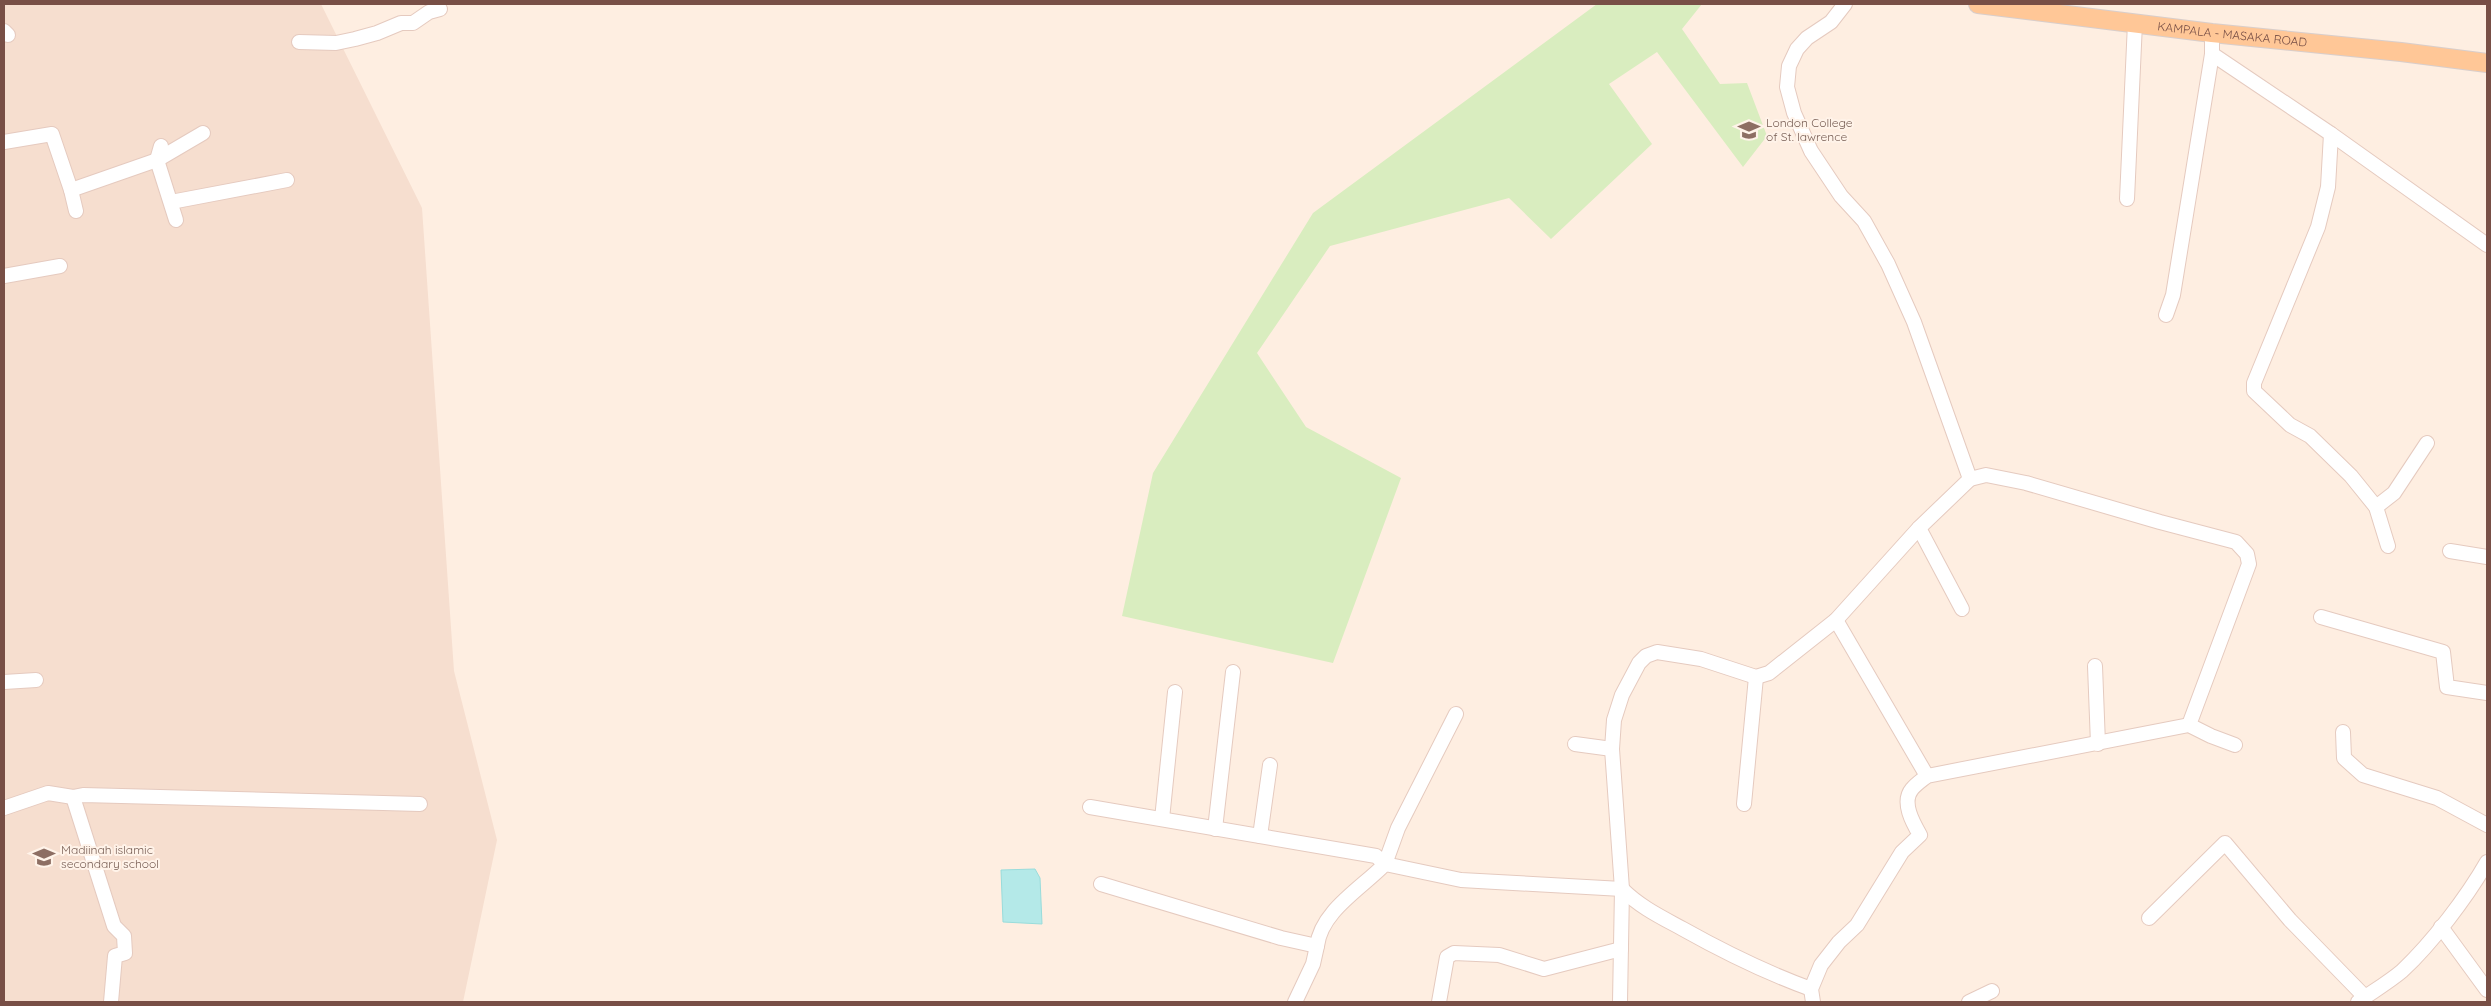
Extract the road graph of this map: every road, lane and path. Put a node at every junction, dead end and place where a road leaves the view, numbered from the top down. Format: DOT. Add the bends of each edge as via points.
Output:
graph roads {
  1 [pos="1845,4"];
  2 [pos="1978,4"];
  3 [pos="440,9"];
  4 [pos="2135,23"];
  5 [pos="2212,33"];
  6 [pos="299,42"];
  7 [pos="2212,54"];
  8 [pos="2487,63"];
  9 [pos="203,134"];
  10 [pos="2331,134"];
  11 [pos="4,142"];
  12 [pos="161,146"];
  13 [pos="157,160"];
  14 [pos="287,180"];
  15 [pos="71,190"];
  16 [pos="2127,199"];
  17 [pos="171,202"];
  18 [pos="76,211"];
  19 [pos="176,220"];
  20 [pos="2487,245"];
  21 [pos="60,266"];
  22 [pos="4,276"];
  23 [pos="2166,315"];
  24 [pos="2427,442"];
  25 [pos="1970,479"];
  26 [pos="2376,507"];
  27 [pos="1919,528"];
  28 [pos="2388,546"];
  29 [pos="2450,552"];
  30 [pos="2487,557"];
  31 [pos="1962,610"];
  32 [pos="2321,617"];
  33 [pos="1836,620"];
  34 [pos="2095,666"];
  35 [pos="1233,672"];
  36 [pos="1756,677"];
  37 [pos="36,680"];
  38 [pos="4,682"];
  39 [pos="1175,692"];
  40 [pos="2487,693"];
  41 [pos="1456,714"];
  42 [pos="2189,725"];
  43 [pos="2343,732"];
  44 [pos="1575,744"];
  45 [pos="2098,744"];
  46 [pos="2235,745"];
  47 [pos="1612,749"];
  48 [pos="1270,764"];
  49 [pos="1927,776"];
  50 [pos="73,797"];
  51 [pos="420,804"];
  52 [pos="1744,804"];
  53 [pos="1090,807"];
  54 [pos="4,808"];
  55 [pos="1162,819"];
  56 [pos="2487,825"];
  57 [pos="1215,828"];
  58 [pos="1260,836"];
  59 [pos="2487,862"];
  60 [pos="1385,864"];
  61 [pos="1100,884"];
  62 [pos="1622,890"];
  63 [pos="2150,918"];
  64 [pos="2441,926"];
  65 [pos="1317,946"];
  66 [pos="1621,949"];
  67 [pos="2487,990"];
  68 [pos="1992,991"];
  69 [pos="1812,996"];
  70 [pos="2361,1000"];
  71 [pos="111,1002"];
  72 [pos="1295,1002"];
  73 [pos="1439,1002"];
  74 [pos="1620,1002"];
  75 [pos="1969,1002"];
  1 -- 25 [label="street" via="1832,22 1807,38 1797,49 1789,66 1787,87 1794,113 1811,150 1842,196 1864,221 1888,264 1914,322"];
  2 -- 4 [label="main road, KAMPALA - MASAKA ROAD"];
  3 -- 6 [label="street" via="413,23 401,23 378,33 336,43"];
  4 -- 5 [label="main road, KAMPALA - MASAKA ROAD"];
  4 -- 16 [label="street"];
  5 -- 7 [label="street"];
  5 -- 8 [label="main road, KAMPALA - MASAKA ROAD"];
  7 -- 10 [label="street"];
  7 -- 23 [label="street" via="2173,295"];
  9 -- 13 [label="street"];
  10 -- 20 [label="street"];
  10 -- 26 [label="street" via="2328,187 2318,227 2254,383 2254,391 2290,425 2310,436 2351,476"];
  11 -- 15 [label="street" via="52,134"];
  12 -- 13 [label="street"];
  13 -- 15 [label="street"];
  13 -- 17 [label="street"];
  14 -- 17 [label="street"];
  15 -- 18 [label="street"];
  17 -- 19 [label="street"];
  21 -- 22 [label="street"];
  24 -- 26 [label="street" via="2394,494"];
  25 -- 27 [label="street"];
  25 -- 42 [label="street" via="1986,475 2026,483 2236,542 2247,554 2249,564"];
  26 -- 28 [label="street"];
  27 -- 31 [label="street"];
  27 -- 33 [label="street"];
  29 -- 30 [label="street"];
  32 -- 40 [label="street" via="2443,652 2447,686"];
  33 -- 36 [label="street" via="1769,673"];
  33 -- 49 [label="street"];
  34 -- 45 [label="street"];
  35 -- 57 [label="street"];
  36 -- 47 [label="street" via="1701,659 1657,652 1646,656 1622,695 1614,720"];
  36 -- 52 [label="street"];
  37 -- 38 [label="street"];
  39 -- 55 [label="street"];
  41 -- 60 [label="street" via="1398,828"];
  42 -- 45 [label="street"];
  42 -- 46 [label="street"];
  43 -- 56 [label="street" via="2344,758 2363,775 2436,798"];
  44 -- 47 [label="street"];
  45 -- 49 [label="street"];
  47 -- 62 [label="street"];
  48 -- 58 [label="street"];
  49 -- 69 [label="street" via="1908,797 1908,810 1920,835 1902,852 1857,925 1821,965"];
  50 -- 51 [label="street"];
  50 -- 54 [label="street" via="48,793"];
  50 -- 71 [label="street" via="114,926 124,936 125,953 115,956"];
  53 -- 55 [label="street"];
  55 -- 57 [label="street"];
  57 -- 58 [label="street"];
  58 -- 60 [label="street" via="1376,856"];
  59 -- 64 [label="street"];
  60 -- 62 [label="street" via="1461,880"];
  60 -- 65 [label="street" via="1338,908 1318,933"];
  61 -- 65 [label="street"];
  62 -- 66 [label="street"];
  62 -- 69 [label="street" via="1637,904"];
  63 -- 70 [label="street" via="2225,843"];
  64 -- 67 [label="street"];
  64 -- 70 [label="street" via="2402,971"];
  65 -- 72 [label="street" via="1313,964"];
  66 -- 73 [label="street" via="1544,969 1499,955 1454,954 1448,957"];
  66 -- 74 [label="street"];
  68 -- 75 [label="street"];
}
